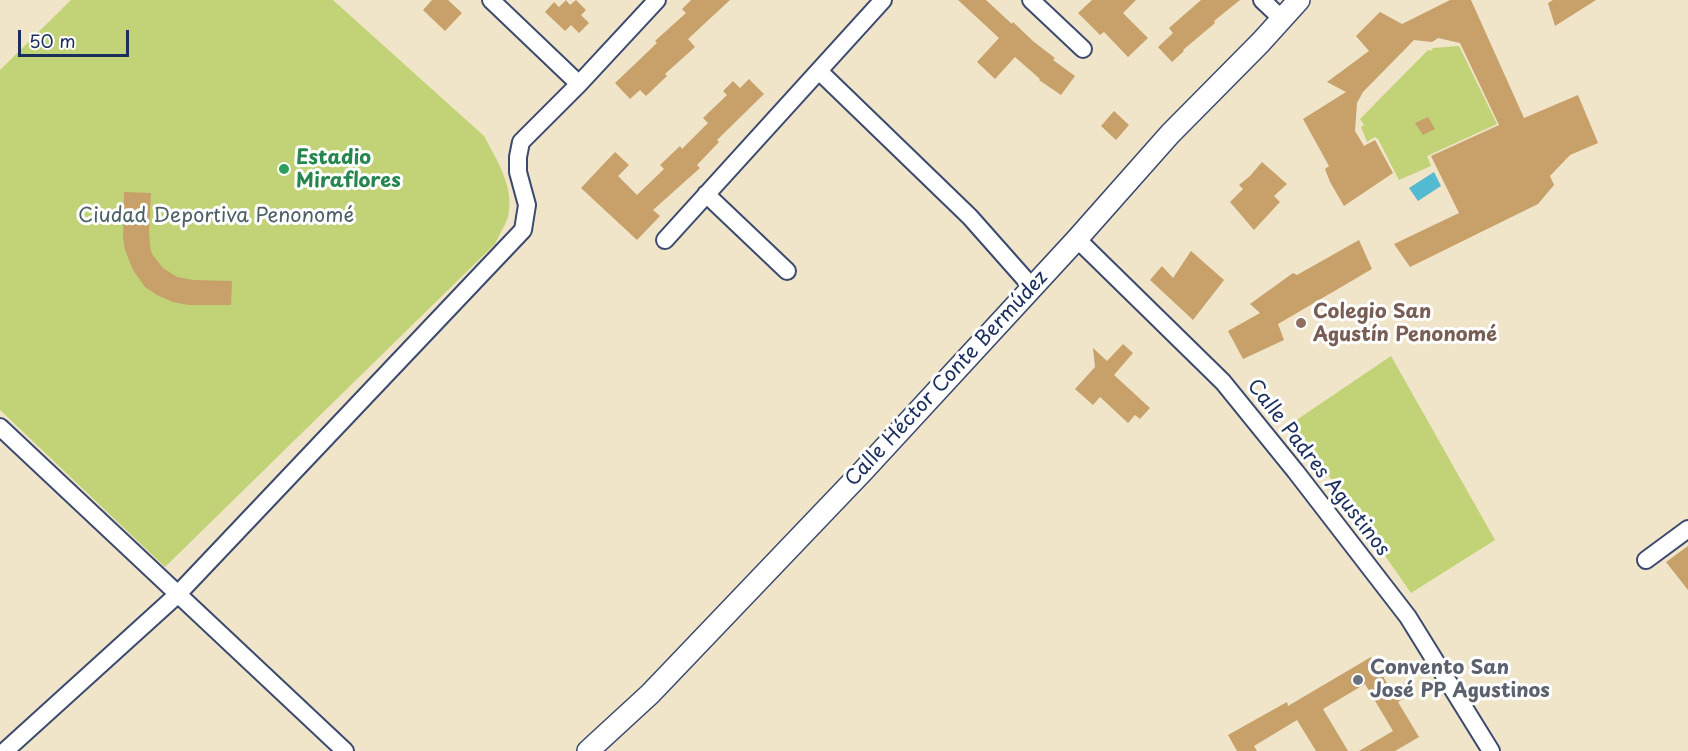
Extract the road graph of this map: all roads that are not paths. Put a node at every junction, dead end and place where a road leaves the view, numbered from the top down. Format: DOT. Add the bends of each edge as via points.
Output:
graph roads {
  1 [pos="491,0"];
  2 [pos="657,0"];
  3 [pos="883,0"];
  4 [pos="1032,0"];
  5 [pos="1263,0"];
  6 [pos="1299,0"];
  7 [pos="1281,19"];
  8 [pos="1083,49"];
  9 [pos="819,71"];
  10 [pos="579,84"];
  11 [pos="706,194"];
  12 [pos="1077,239"];
  13 [pos="665,240"];
  14 [pos="788,271"];
  15 [pos="1032,287"];
  16 [pos="0,427"];
  17 [pos="1688,529"];
  18 [pos="1646,560"];
  19 [pos="177,595"];
  20 [pos="5,751"];
  21 [pos="345,751"];
  22 [pos="588,751"];
  23 [pos="1491,751"];
  1 -- 10 [label="street"];
  2 -- 10 [label="street"];
  3 -- 9 [label="street"];
  4 -- 8 [label="street"];
  5 -- 7 [label="street"];
  6 -- 7 [label="street, Calle Héctor Conte Bermúdez"];
  7 -- 12 [label="street, Calle Héctor Conte Bermúdez" via="1170,134"];
  9 -- 11 [label="street"];
  9 -- 15 [label="street" via="970,217"];
  10 -- 19 [label="street" via="521,142 518,172 527,206 522,230"];
  11 -- 13 [label="street"];
  11 -- 14 [label="street"];
  12 -- 15 [label="street, Calle Héctor Conte Bermúdez"];
  12 -- 23 [label="street, Calle Padres Agustinos" via="1223,382 1296,472 1408,617"];
  15 -- 22 [label="street, Calle Héctor Conte Bermúdez" via="864,470 658,685"];
  16 -- 19 [label="street"];
  17 -- 18 [label="street"];
  19 -- 20 [label="street"];
  19 -- 21 [label="street"];
}
